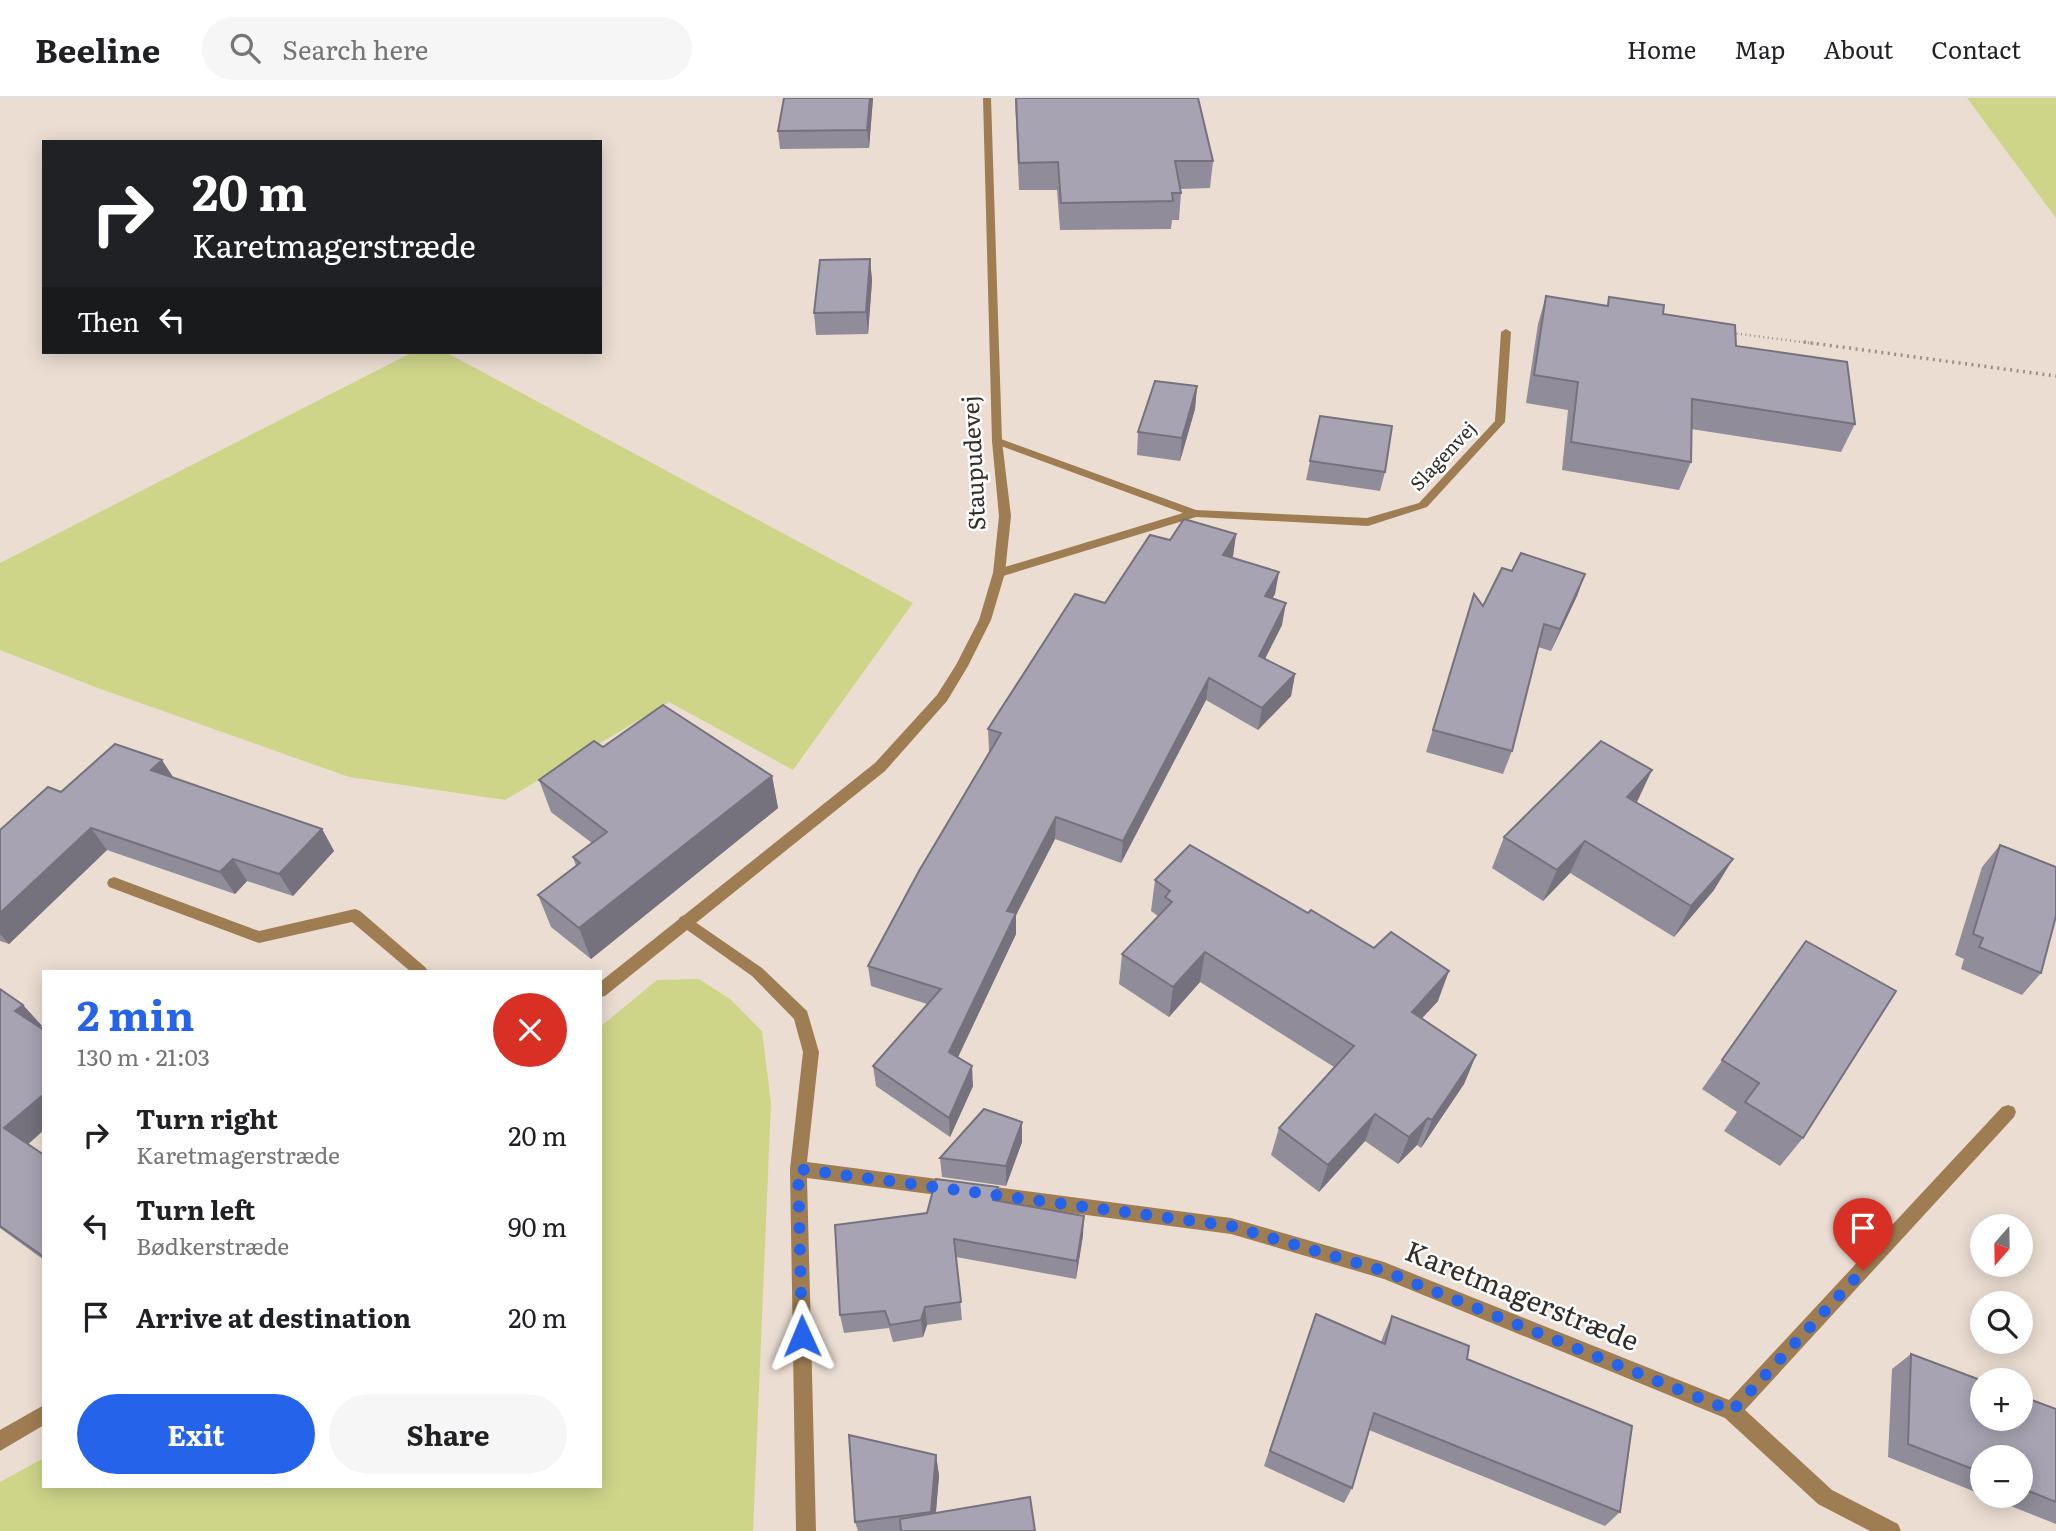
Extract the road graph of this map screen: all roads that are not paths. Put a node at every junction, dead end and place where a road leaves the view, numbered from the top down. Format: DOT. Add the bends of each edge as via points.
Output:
graph roads {
  1 [pos="988,98"];
  2 [pos="1506,332"];
  3 [pos="997,441"];
  4 [pos="1195,513"];
  5 [pos="999,573"];
  6 [pos="114,883"];
  7 [pos="685,921"];
  8 [pos="419,970"];
  9 [pos="602,988"];
  10 [pos="2008,1112"];
  11 [pos="798,1169"];
  12 [pos="1732,1411"];
  13 [pos="42,1415"];
  14 [pos="0,1441"];
  15 [pos="806,1531"];
  16 [pos="1891,1531"];
  1 -- 3 [label="street, Staupudevej"];
  2 -- 4 [label="street, Slagenvej" via="1500,422 1423,505 1368,522"];
  3 -- 4 [label="street, Slagenvej"];
  3 -- 5 [label="street, Staupudevej" via="1005,516"];
  4 -- 5 [label="street, Slagenvej"];
  5 -- 7 [label="street, Staupudevej" via="985,620 962,666 917,728 880,767"];
  6 -- 8 [label="street" via="259,937 355,915"];
  7 -- 9 [label="street, Staupudevej"];
  7 -- 11 [label="street" via="757,972 801,1016 811,1052"];
  10 -- 12 [label="street"];
  11 -- 12 [label="street, Karetmagerstræde" via="1231,1226 1384,1271"];
  11 -- 15 [label="street"];
  12 -- 16 [label="street, Karetmagerstræde" via="1825,1497"];
  13 -- 14 [label="street"];
}
